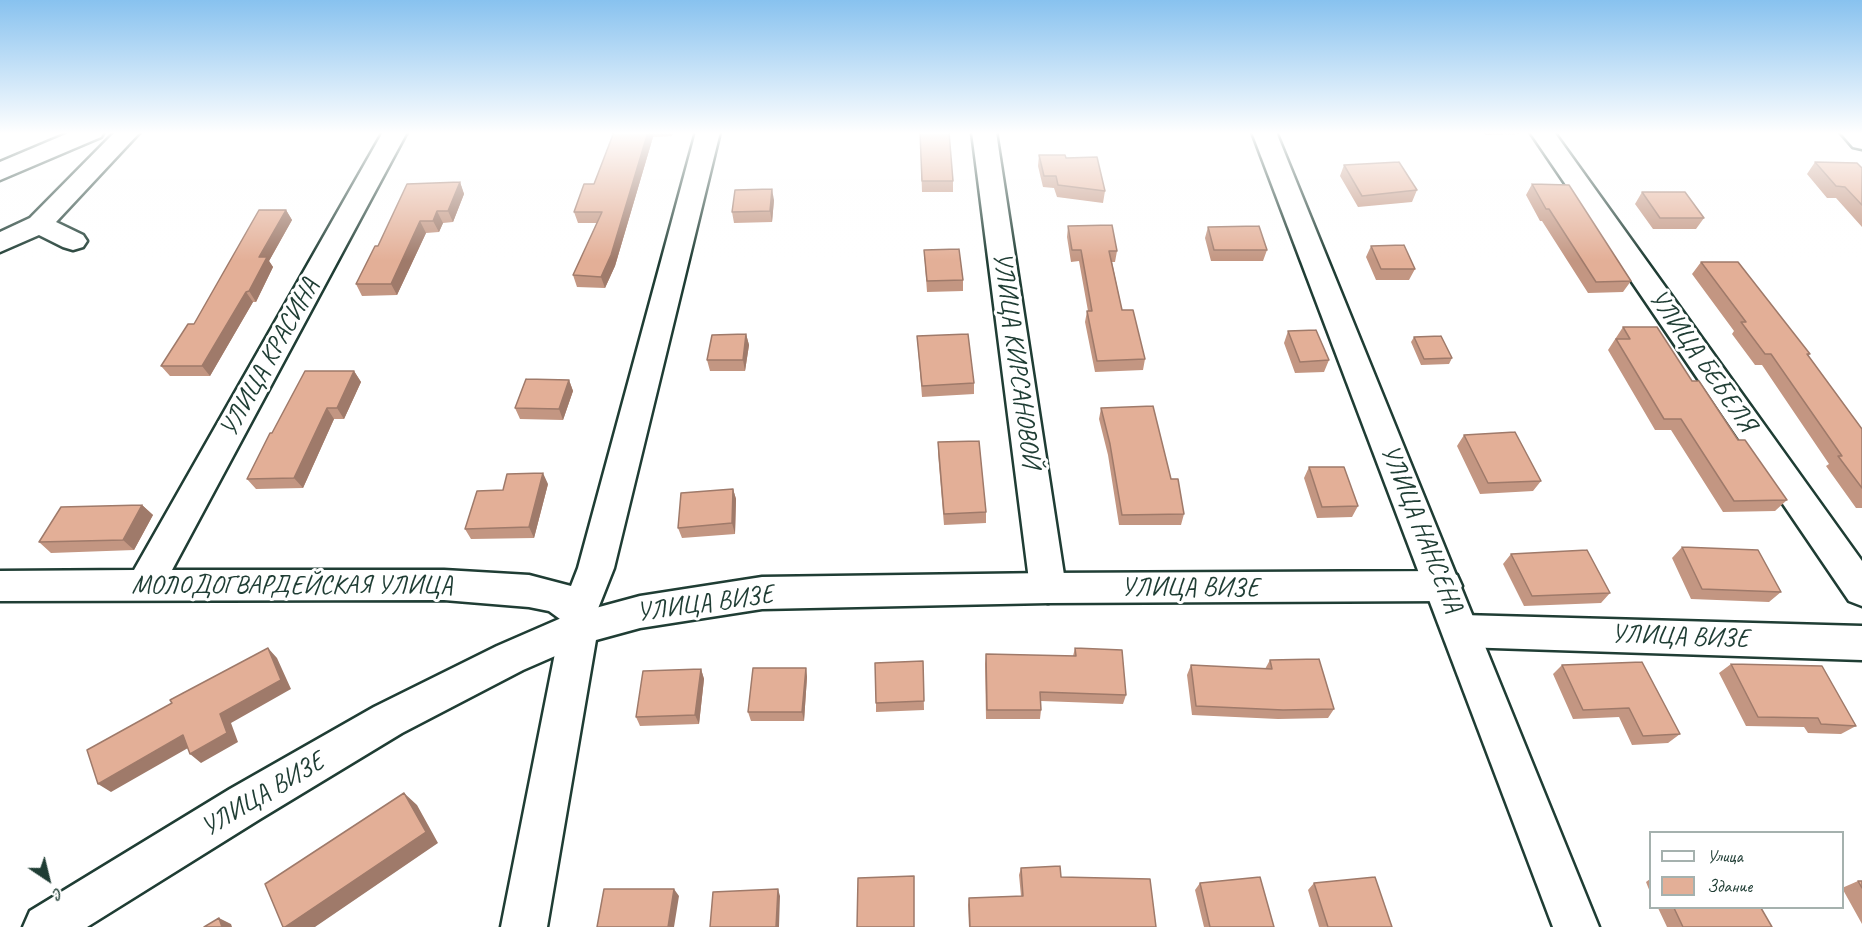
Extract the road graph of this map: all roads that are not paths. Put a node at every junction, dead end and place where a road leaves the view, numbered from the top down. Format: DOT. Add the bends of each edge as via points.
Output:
graph roads {
  1 [pos="86,175"];
  2 [pos="371,175"];
  3 [pos="697,175"];
  4 [pos="990,175"];
  5 [pos="1281,175"];
  6 [pos="1572,175"];
  7 [pos="39,224"];
  8 [pos="73,241"];
  9 [pos="0,243"];
  10 [pos="0,585"];
  11 [pos="145,585"];
  12 [pos="1444,586"];
  13 [pos="1048,588"];
  14 [pos="1862,590"];
  15 [pos="579,620"];
  16 [pos="1462,631"];
  17 [pos="1862,643"];
  18 [pos="46,927"];
  19 [pos="524,927"];
  20 [pos="1576,927"];
  1 -- 7 [label="street"];
  2 -- 11 [label="street, УЛИЦА КРАСИНА"];
  3 -- 15 [label="street" via="596,568"];
  4 -- 13 [label="street, УЛИЦА КИРСАНОВОЙ"];
  5 -- 12 [label="street, УЛИЦА НАНСЕНА"];
  6 -- 14 [label="street, УЛИЦА БЕБЕЛЯ"];
  7 -- 8 [label="street"];
  7 -- 9 [label="street"];
  10 -- 11 [label="street, МОЛОДОГВАРДЕЙСКАЯ УЛИЦА"];
  11 -- 15 [label="street, МОЛОДОГВАРДЕЙСКАЯ УЛИЦА" via="455,586 529,591 558,597"];
  12 -- 13 [label="street, УЛИЦА ВИЗЕ"];
  12 -- 16 [label="street, УЛИЦА НАНСЕНА"];
  13 -- 15 [label="street, УЛИЦА ВИЗЕ" via="762,593"];
  15 -- 18 [label="street, УЛИЦА ВИЗЕ" via="388,720"];
  15 -- 19 [label="street"];
  16 -- 17 [label="street, УЛИЦА ВИЗЕ"];
  16 -- 20 [label="street, УЛИЦА НАНСЕНА"];
}
